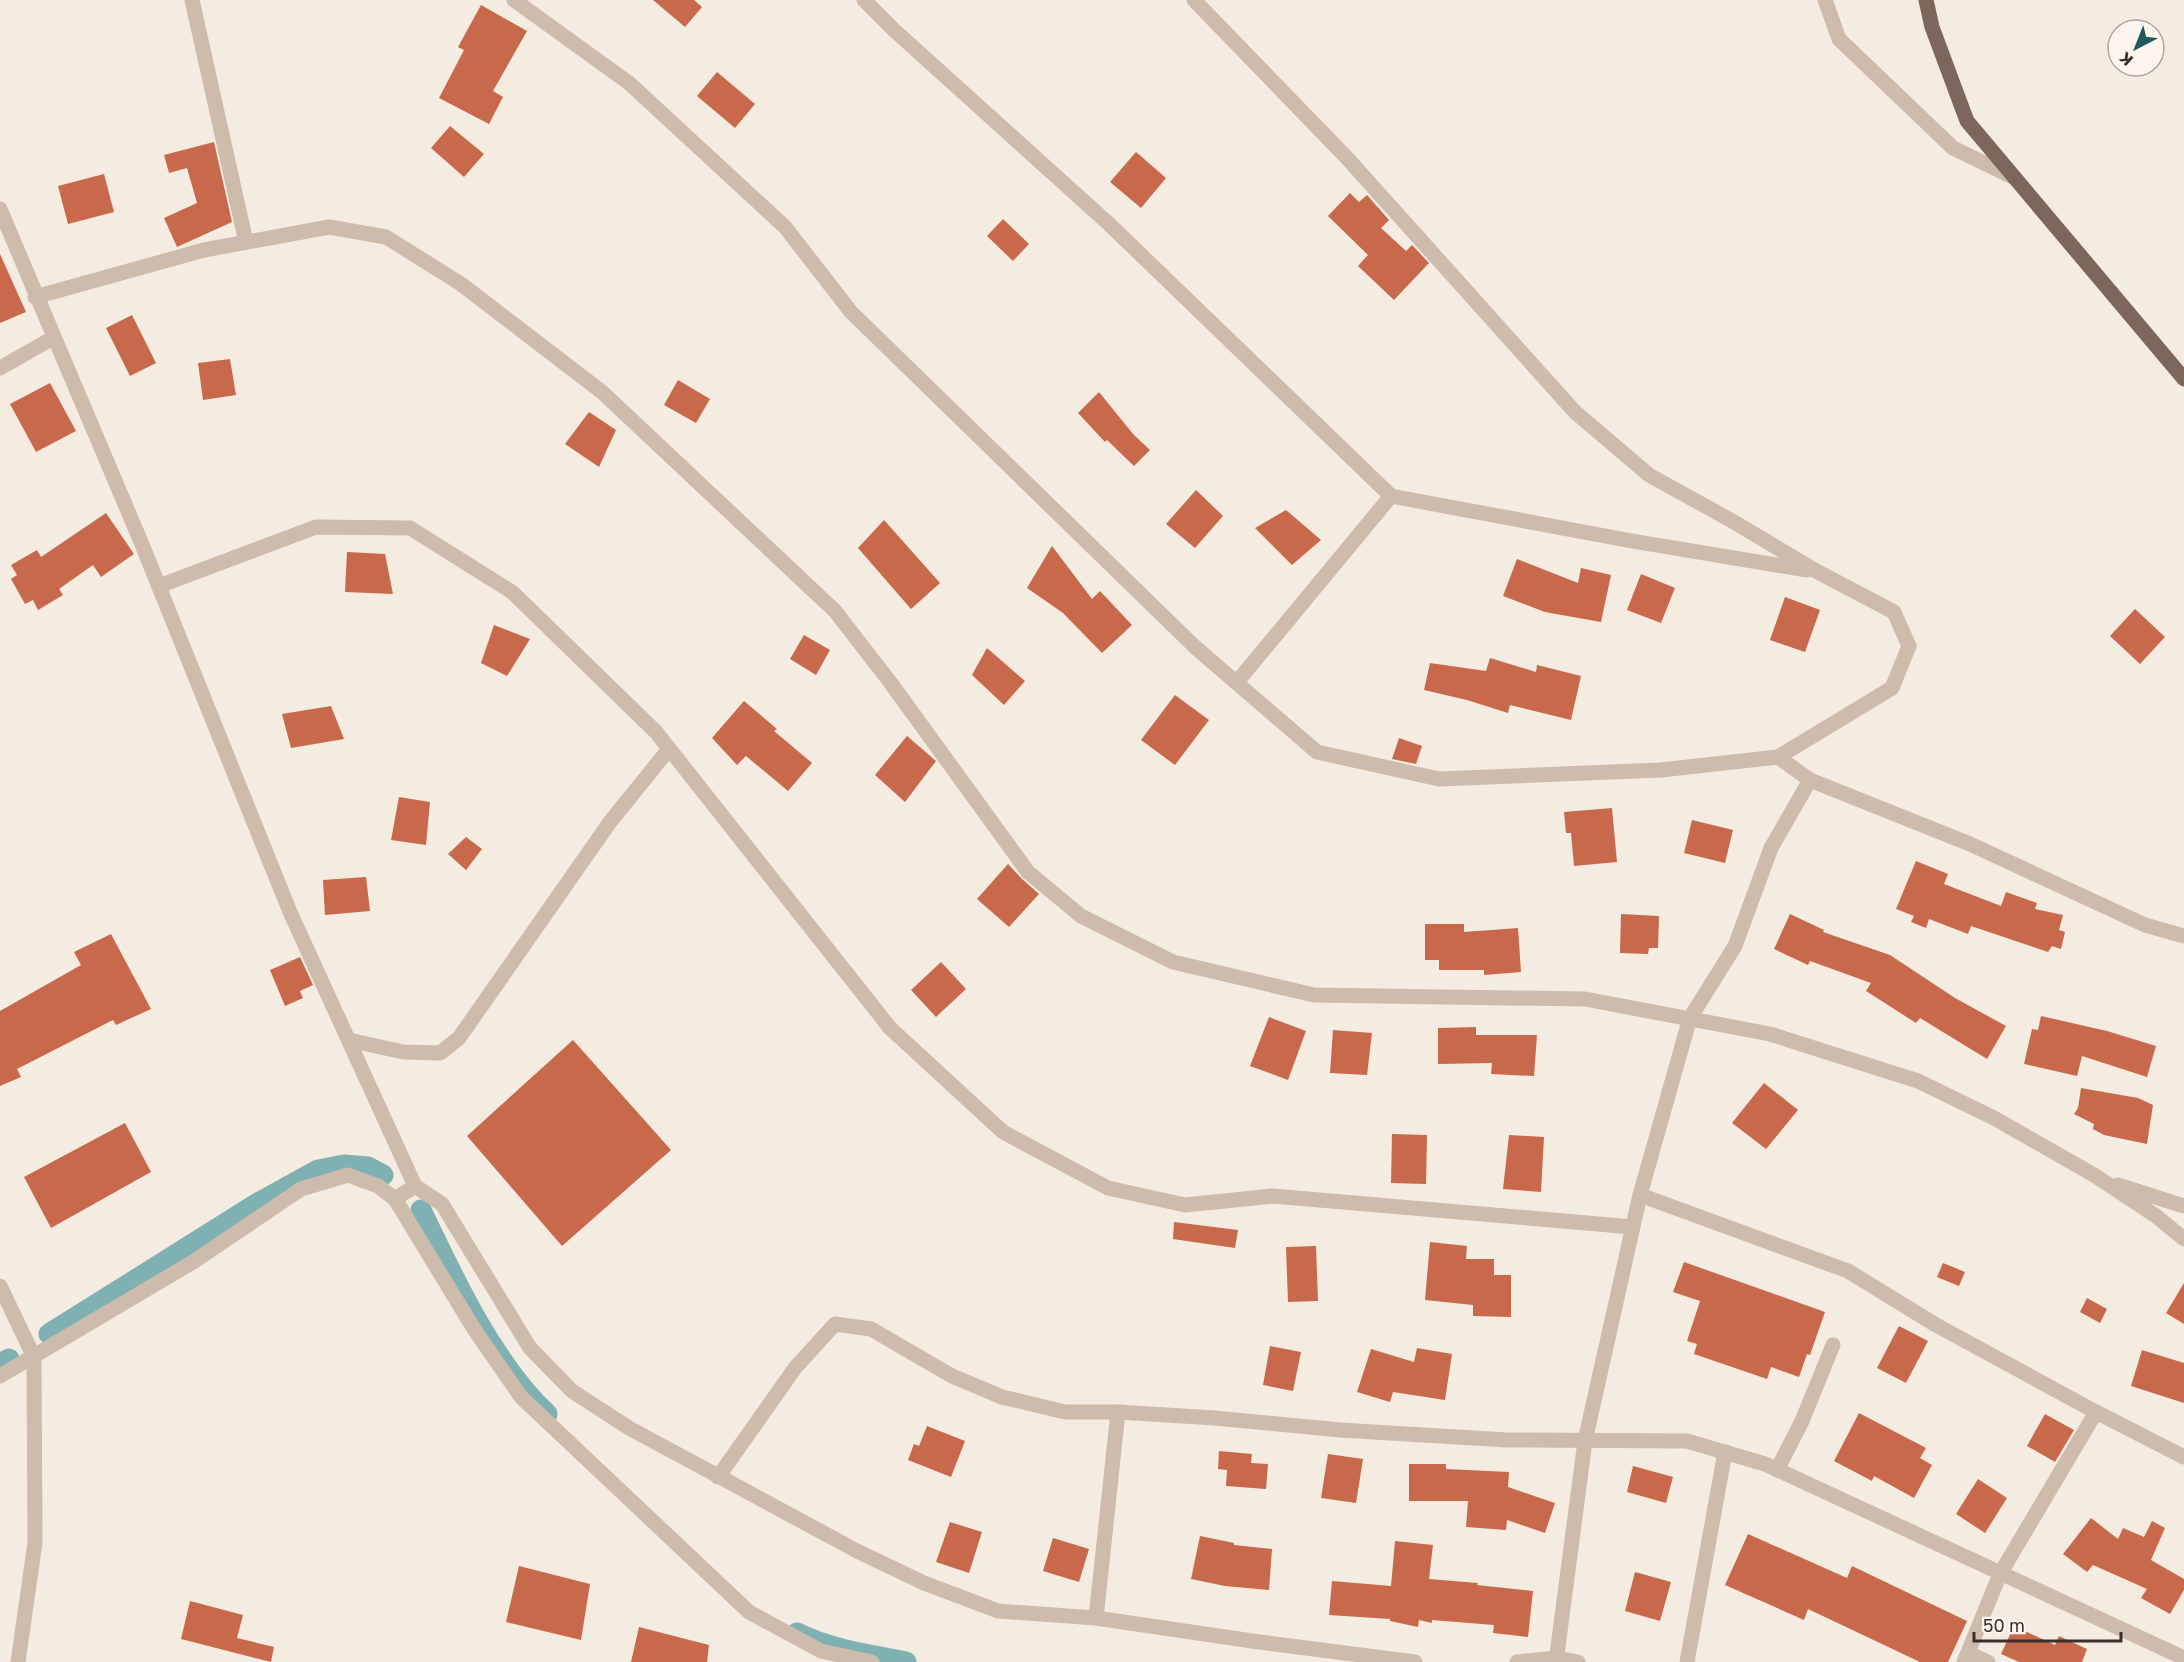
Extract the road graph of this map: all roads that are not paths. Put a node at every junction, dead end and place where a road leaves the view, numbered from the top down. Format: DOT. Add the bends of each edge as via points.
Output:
graph roads {
  1 [pos="192,0"];
  2 [pos="514,0"];
  3 [pos="864,0"];
  4 [pos="1194,0"];
  5 [pos="1825,0"];
  6 [pos="1926,0"];
  7 [pos="2015,178"];
  8 [pos="0,209"];
  9 [pos="246,242"];
  10 [pos="35,297"];
  11 [pos="53,338"];
  12 [pos="0,368"];
  13 [pos="2184,379"];
  14 [pos="1391,496"];
  15 [pos="1816,571"];
  16 [pos="159,586"];
  17 [pos="1237,682"];
  18 [pos="669,749"];
  19 [pos="1778,757"];
  20 [pos="1809,780"];
  21 [pos="2184,936"];
  22 [pos="1690,1018"];
  23 [pos="349,1040"];
  24 [pos="2094,1175"];
  25 [pos="415,1185"];
  26 [pos="1640,1195"];
  27 [pos="395,1199"];
  28 [pos="2184,1206"];
  29 [pos="1633,1227"];
  30 [pos="2184,1239"];
  31 [pos="0,1286"];
  32 [pos="1833,1345"];
  33 [pos="34,1357"];
  34 [pos="0,1376"];
  35 [pos="1118,1412"];
  36 [pos="2096,1412"];
  37 [pos="1585,1441"];
  38 [pos="1725,1452"];
  39 [pos="2184,1457"];
  40 [pos="1777,1470"];
  41 [pos="718,1477"];
  42 [pos="2000,1574"];
  43 [pos="1096,1618"];
  44 [pos="1966,1658"];
  45 [pos="2184,1658"];
  46 [pos="1557,1660"];
  47 [pos="18,1662"];
  48 [pos="872,1662"];
  49 [pos="1415,1662"];
  50 [pos="1517,1662"];
  51 [pos="1578,1662"];
  52 [pos="1687,1662"];
  53 [pos="1988,1662"];
  1 -- 9 [label="street"];
  2 -- 17 [label="street" via="629,83 785,227 851,312 1195,646"];
  3 -- 14 [label="street" via="1109,224"];
  4 -- 15 [label="street" via="1348,159 1575,412 1649,475"];
  5 -- 7 [label="street" via="1839,39 1953,148"];
  6 -- 7 [label="main road" via="1967,121"];
  7 -- 13 [label="main road"];
  8 -- 10 [label="street"];
  9 -- 10 [label="street"];
  9 -- 22 [label="street" via="329,227 386,237 461,284 602,392 835,611 1028,872 1081,916 1173,962 1314,995 1585,999"];
  10 -- 11 [label="street"];
  11 -- 12 [label="street"];
  11 -- 16 [label="street"];
  14 -- 15 [label="street"];
  14 -- 17 [label="street"];
  15 -- 19 [label="street" via="1894,612 1909,646 1892,688"];
  16 -- 18 [label="street" via="316,527 410,528 512,592"];
  16 -- 23 [label="street" via="290,912"];
  17 -- 19 [label="street" via="1317,752 1440,779 1661,770"];
  18 -- 23 [label="street" via="610,822 459,1038 440,1053 403,1052"];
  18 -- 29 [label="street" via="890,1028 1003,1132 1108,1188 1185,1205 1273,1196"];
  19 -- 20 [label="street"];
  20 -- 21 [label="street" via="1970,844 2145,925"];
  20 -- 22 [label="street" via="1771,848 1735,946"];
  22 -- 24 [label="street" via="1770,1034 1918,1081 1994,1118"];
  22 -- 26 [label="street"];
  23 -- 25 [label="street"];
  24 -- 28 [label="street"];
  24 -- 30 [label="street"];
  25 -- 27 [label="street"];
  25 -- 41 [label="street" via="442,1204 530,1348 572,1391"];
  26 -- 29 [label="street"];
  26 -- 36 [label="street" via="1848,1271 1936,1325"];
  27 -- 33 [label="street" via="378,1186 348,1175 301,1189 193,1262"];
  27 -- 48 [label="street" via="474,1329 521,1397 749,1612 821,1651"];
  29 -- 37 [label="street"];
  31 -- 33 [label="street"];
  32 -- 40 [label="street"];
  33 -- 34 [label="street"];
  33 -- 47 [label="street" via="35,1543"];
  35 -- 37 [label="street" via="1364,1432"];
  35 -- 41 [label="street" via="1065,1412 1002,1397 952,1376 871,1329 836,1324 795,1368"];
  35 -- 43 [label="street"];
  36 -- 39 [label="street"];
  36 -- 42 [label="street"];
  37 -- 38 [label="street" via="1687,1441"];
  37 -- 46 [label="street"];
  38 -- 40 [label="street"];
  38 -- 52 [label="street"];
  40 -- 42 [label="street"];
  41 -- 43 [label="street" via="857,1551 924,1583 998,1611"];
  42 -- 44 [label="street"];
  42 -- 45 [label="street"];
  43 -- 49 [label="street"];
  44 -- 53 [label="street"];
  46 -- 50 [label="street"];
  46 -- 51 [label="street"];
}
